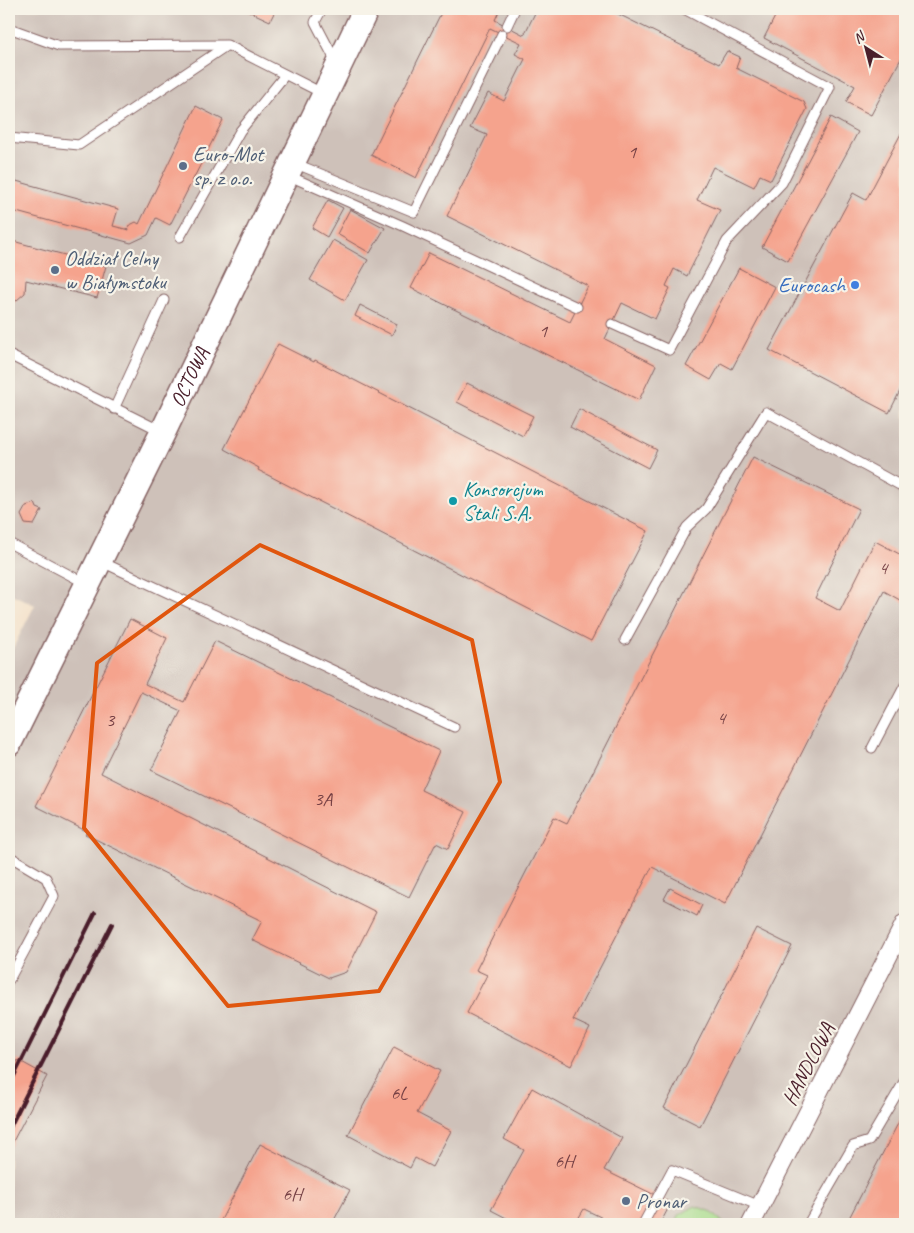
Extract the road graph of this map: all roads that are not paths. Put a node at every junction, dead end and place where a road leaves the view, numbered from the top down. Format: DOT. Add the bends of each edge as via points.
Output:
graph roads {
  1 [pos="322,9"];
  2 [pos="366,9"];
  3 [pos="515,9"];
  4 [pos="684,9"];
  5 [pos="9,28"];
  6 [pos="227,45"];
  7 [pos="338,67"];
  8 [pos="286,75"];
  9 [pos="324,94"];
  10 [pos="9,138"];
  11 [pos="288,168"];
  12 [pos="180,237"];
  13 [pos="164,300"];
  14 [pos="577,307"];
  15 [pos="612,324"];
  16 [pos="9,355"];
  17 [pos="114,409"];
  18 [pos="163,432"];
  19 [pos="905,488"];
  20 [pos="9,543"];
  21 [pos="99,561"];
  22 [pos="88,585"];
  23 [pos="625,640"];
  24 [pos="905,685"];
  25 [pos="454,727"];
  26 [pos="9,743"];
  27 [pos="872,748"];
  28 [pos="9,856"];
  29 [pos="905,923"];
  30 [pos="9,980"];
  31 [pos="905,1080"];
  32 [pos="760,1206"];
  33 [pos="644,1224"];
  34 [pos="751,1224"];
  35 [pos="808,1224"];
  1 -- 7 [label="lane" via="315,22"];
  2 -- 7 [label="street, OCTOWA"];
  3 -- 11 [label="lane" via="414,212"];
  4 -- 15 [label="lane" via="830,86 782,183 727,242 669,350"];
  5 -- 6 [label="lane" via="58,46"];
  6 -- 8 [label="lane"];
  6 -- 10 [label="lane" via="80,145"];
  7 -- 9 [label="street, OCTOWA"];
  8 -- 9 [label="lane"];
  8 -- 12 [label="lane" via="240,131"];
  9 -- 11 [label="street, OCTOWA"];
  11 -- 14 [label="lane"];
  11 -- 18 [label="street, OCTOWA"];
  13 -- 17 [label="lane"];
  16 -- 17 [label="lane"];
  17 -- 18 [label="lane"];
  18 -- 21 [label="street, OCTOWA"];
  19 -- 23 [label="lane" via="766,412 706,509 687,527"];
  20 -- 22 [label="lane"];
  21 -- 22 [label="street, OCTOWA"];
  21 -- 25 [label="lane"];
  22 -- 26 [label="street, OCTOWA"];
  24 -- 27 [label="lane"];
  28 -- 30 [label="lane" via="46,878 54,896"];
  29 -- 32 [label="street, HANDLOWA"];
  31 -- 35 [label="lane" via="869,1141 853,1146"];
  32 -- 33 [label="lane" via="672,1170"];
  32 -- 34 [label="street, HANDLOWA"];
}
